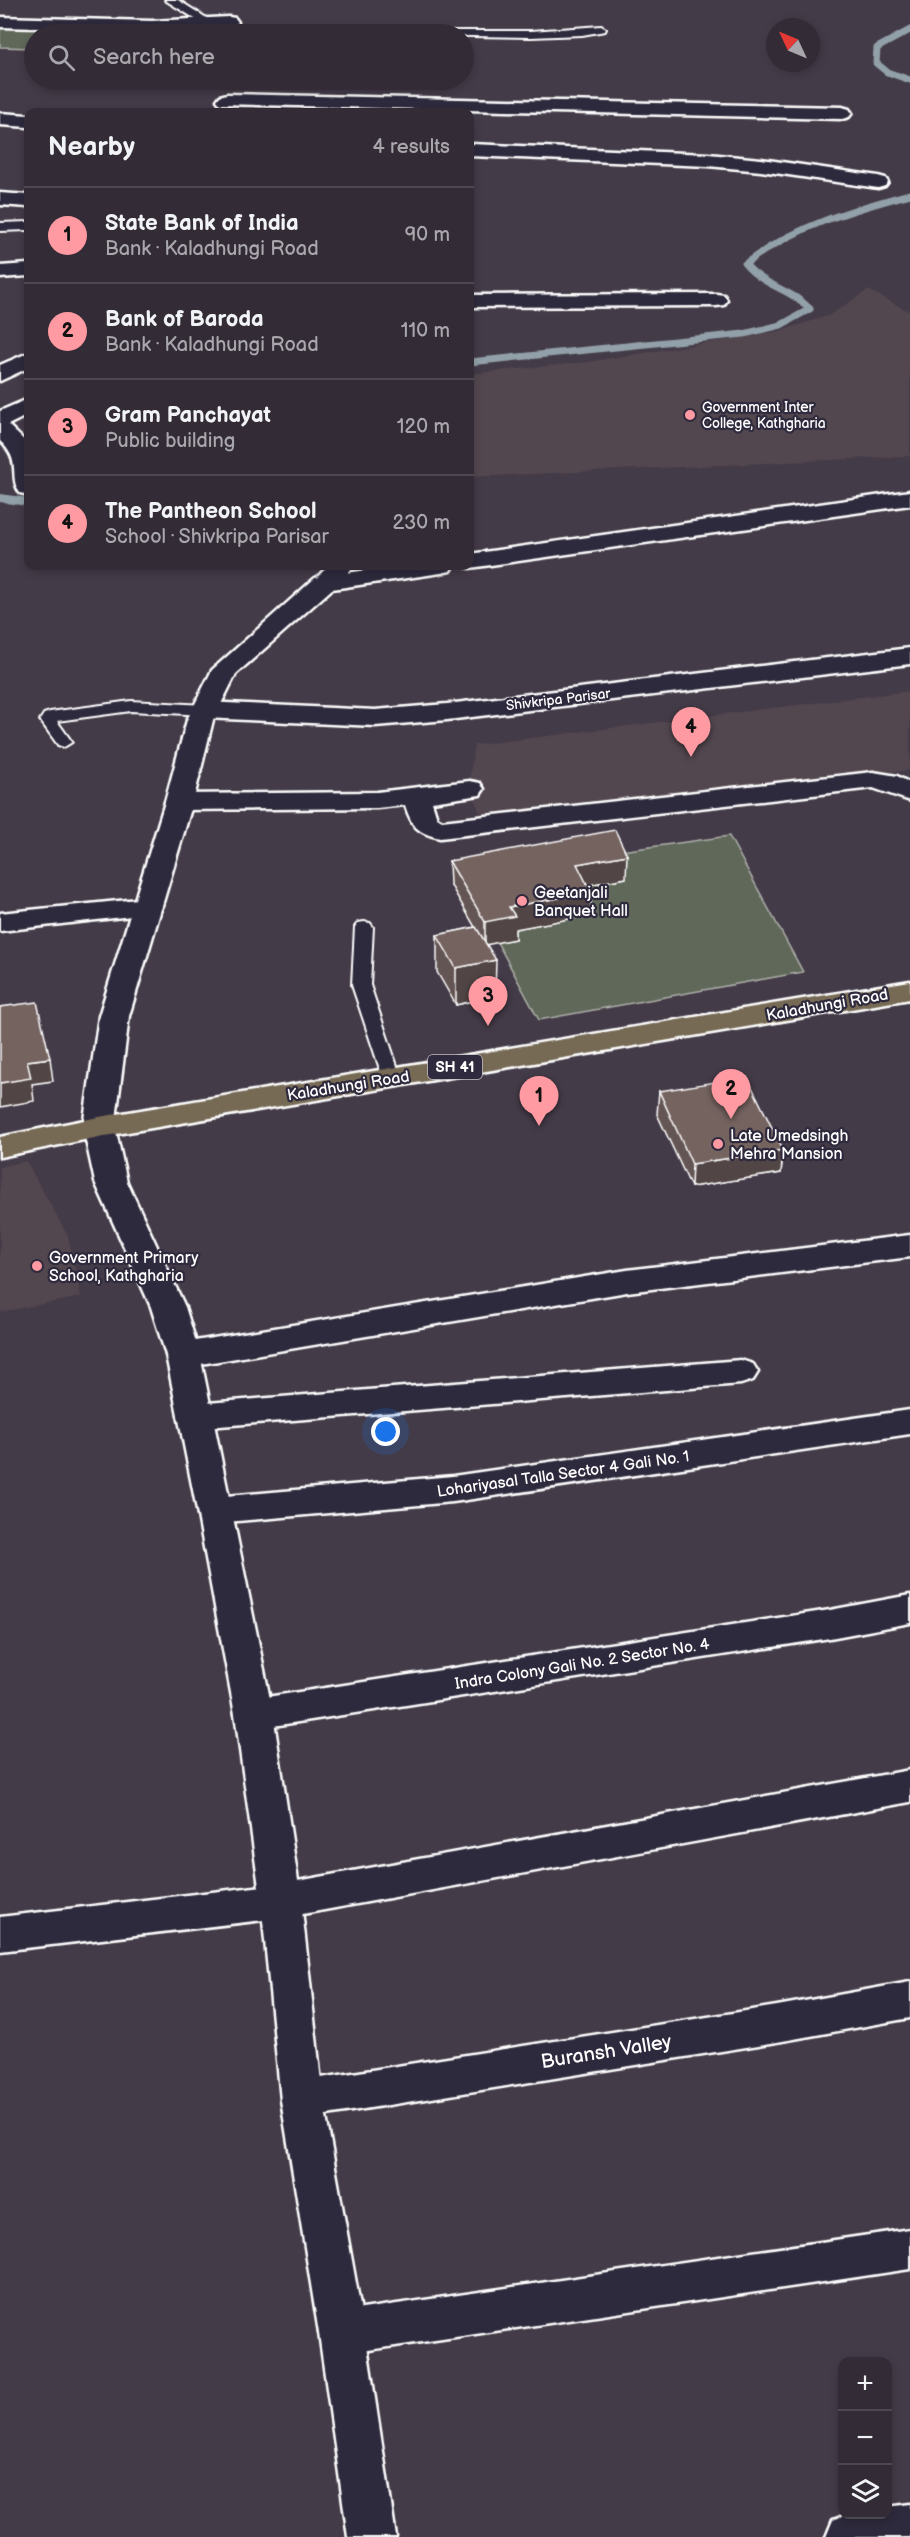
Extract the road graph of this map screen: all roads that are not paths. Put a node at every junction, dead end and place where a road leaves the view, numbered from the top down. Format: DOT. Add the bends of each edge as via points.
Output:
graph roads {
  1 [pos="170,0"];
  2 [pos="0,22"];
  3 [pos="226,22"];
  4 [pos="76,24"];
  5 [pos="189,24"];
  6 [pos="601,29"];
  7 [pos="474,34"];
  8 [pos="232,90"];
  9 [pos="224,106"];
  10 [pos="656,109"];
  11 [pos="842,113"];
  12 [pos="0,119"];
  13 [pos="24,121"];
  14 [pos="657,145"];
  15 [pos="474,150"];
  16 [pos="878,182"];
  17 [pos="0,199"];
  18 [pos="24,201"];
  19 [pos="24,226"];
  20 [pos="0,227"];
  21 [pos="24,270"];
  22 [pos="0,272"];
  23 [pos="716,300"];
  24 [pos="474,301"];
  25 [pos="24,362"];
  26 [pos="0,374"];
  27 [pos="24,408"];
  28 [pos="0,420"];
  29 [pos="0,430"];
  30 [pos="24,452"];
  31 [pos="910,498"];
  32 [pos="474,560"];
  33 [pos="387,570"];
  34 [pos="333,574"];
  35 [pos="910,656"];
  36 [pos="205,710"];
  37 [pos="64,742"];
  38 [pos="470,789"];
  39 [pos="910,793"];
  40 [pos="416,796"];
  41 [pos="179,802"];
  42 [pos="148,907"];
  43 [pos="0,922"];
  44 [pos="364,927"];
  45 [pos="910,990"];
  46 [pos="392,1078"];
  47 [pos="99,1127"];
  48 [pos="0,1147"];
  49 [pos="910,1246"];
  50 [pos="183,1355"];
  51 [pos="741,1372"];
  52 [pos="195,1416"];
  53 [pos="910,1422"];
  54 [pos="215,1510"];
  55 [pos="910,1609"];
  56 [pos="254,1714"];
  57 [pos="910,1786"];
  58 [pos="281,1901"];
  59 [pos="0,1934"];
  60 [pos="910,2000"];
  61 [pos="302,2100"];
  62 [pos="910,2249"];
  63 [pos="342,2333"];
  64 [pos="910,2527"];
  65 [pos="372,2537"];
  66 [pos="850,2537"];
  1 -- 3 [label="lane"];
  2 -- 4 [label="street"];
  3 -- 5 [label="street"];
  6 -- 7 [label="lane"];
  8 -- 9 [label="street"];
  9 -- 10 [label="street"];
  10 -- 11 [label="street"];
  10 -- 14 [label="street"];
  12 -- 13 [label="street"];
  15 -- 16 [label="street" via="708,160"];
  17 -- 18 [label="street"];
  19 -- 20 [label="lane"];
  21 -- 22 [label="street"];
  23 -- 24 [label="street"];
  25 -- 26 [label="street"];
  27 -- 28 [label="street"];
  29 -- 30 [label="street"];
  31 -- 32 [label="street"];
  33 -- 34 [label="street"];
  34 -- 36 [label="street" via="225,670"];
  35 -- 36 [label="street, Shivkripa Parisar" via="375,718"];
  36 -- 37 [label="lane" via="131,706 50,717 48,720"];
  36 -- 41 [label="street"];
  38 -- 40 [label="street"];
  39 -- 40 [label="street" via="873,780 440,830 427,825"];
  40 -- 41 [label="street" via="378,800"];
  41 -- 42 [label="street"];
  42 -- 43 [label="street"];
  42 -- 47 [label="street" via="114,1016"];
  44 -- 46 [label="lane" via="361,985"];
  45 -- 46 [label="main road, Kaladhungi Road / SH 41"];
  46 -- 47 [label="main road, Kaladhungi Road / SH 41"];
  47 -- 48 [label="main road, Kaladhungi Road / SH 41"];
  47 -- 50 [label="street" via="111,1182 168,1307"];
  49 -- 50 [label="street" via="627,1281"];
  50 -- 52 [label="street"];
  51 -- 52 [label="street"];
  52 -- 54 [label="street"];
  53 -- 54 [label="street, Lohariyasal Talla Sector 4 Gali No. 1" via="453,1489"];
  54 -- 56 [label="street"];
  55 -- 56 [label="street, Indra Colony Gali No. 2 Sector No. 4"];
  56 -- 58 [label="street"];
  57 -- 58 [label="street"];
  58 -- 59 [label="street"];
  58 -- 61 [label="street"];
  60 -- 61 [label="street, Buransh Valley"];
  61 -- 63 [label="street"];
  62 -- 63 [label="street"];
  63 -- 65 [label="street"];
  64 -- 66 [label="street"];
}
